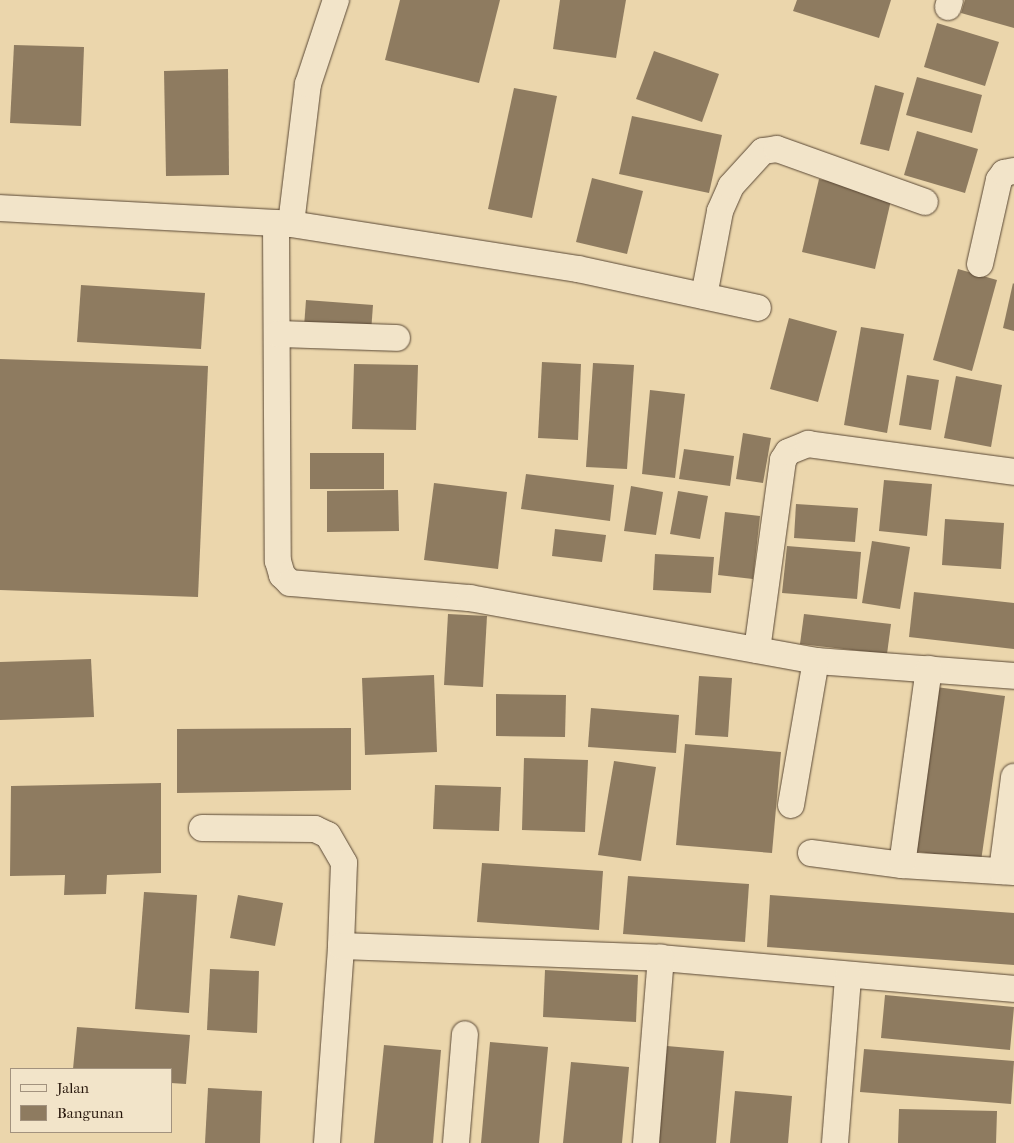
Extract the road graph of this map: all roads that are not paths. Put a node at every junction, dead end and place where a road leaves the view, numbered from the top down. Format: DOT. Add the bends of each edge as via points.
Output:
graph roads {
  1 [pos="336,0"];
  2 [pos="1014,171"];
  3 [pos="925,202"];
  4 [pos="0,208"];
  5 [pos="283,223"];
  6 [pos="980,264"];
  7 [pos="704,296"];
  8 [pos="758,308"];
  9 [pos="278,334"];
  10 [pos="397,338"];
  11 [pos="1014,472"];
  12 [pos="757,650"];
  13 [pos="816,661"];
  14 [pos="929,669"];
  15 [pos="1014,676"];
  16 [pos="1014,777"];
  17 [pos="792,805"];
  18 [pos="202,828"];
  19 [pos="811,853"];
  20 [pos="902,866"];
  21 [pos="1008,872"];
  22 [pos="341,946"];
  23 [pos="661,958"];
  24 [pos="848,976"];
  25 [pos="1014,989"];
  26 [pos="465,1034"];
  27 [pos="327,1143"];
  28 [pos="456,1143"];
  29 [pos="646,1143"];
  30 [pos="835,1143"];
  1 -- 5 [label="street" via="308,84"];
  2 -- 6 [label="street" via="1004,172 999,180"];
  3 -- 7 [label="street" via="777,149 763,151 732,186 720,211"];
  4 -- 5 [label="street"];
  5 -- 7 [label="street" via="578,269"];
  5 -- 9 [label="street"];
  7 -- 8 [label="street"];
  9 -- 10 [label="street"];
  9 -- 12 [label="street" via="278,561 282,576 290,583 470,598"];
  11 -- 12 [label="street" via="808,444 788,452 782,460"];
  12 -- 13 [label="street"];
  13 -- 14 [label="street"];
  13 -- 17 [label="street"];
  14 -- 15 [label="street"];
  14 -- 20 [label="street"];
  16 -- 21 [label="street"];
  18 -- 22 [label="street" via="315,830 328,835 344,863"];
  19 -- 20 [label="street"];
  20 -- 21 [label="street"];
  22 -- 23 [label="street"];
  22 -- 27 [label="street"];
  23 -- 24 [label="street"];
  23 -- 29 [label="street"];
  24 -- 25 [label="street"];
  24 -- 30 [label="street"];
  26 -- 28 [label="street"];
}
